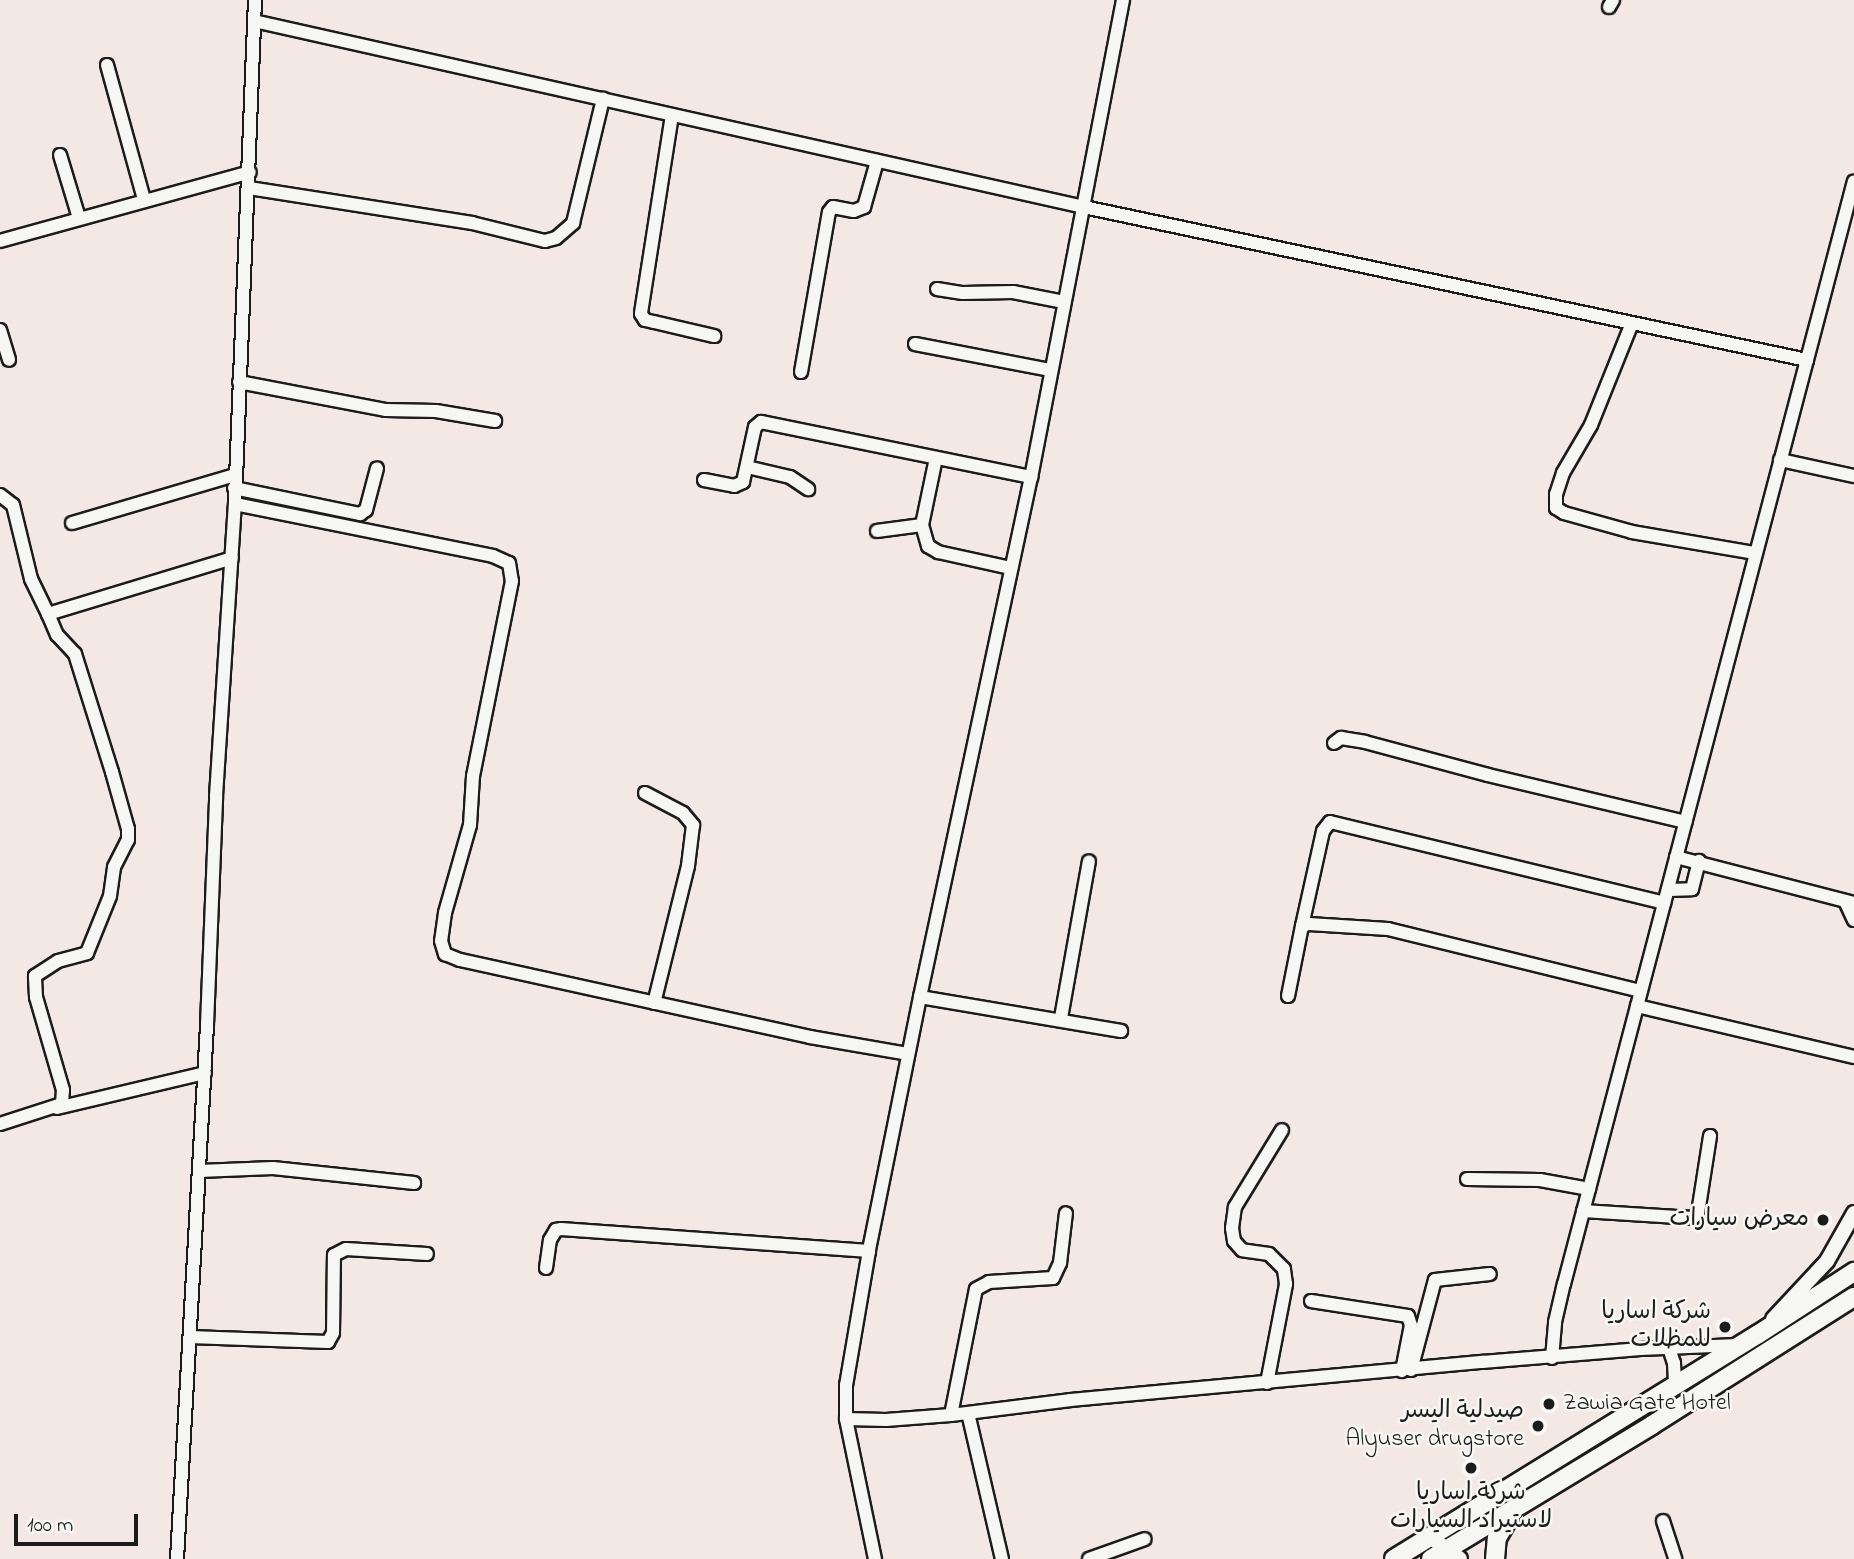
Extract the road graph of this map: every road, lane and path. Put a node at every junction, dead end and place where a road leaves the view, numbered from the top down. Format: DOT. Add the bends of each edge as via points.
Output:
graph roads {
  1 [pos="255,0"];
  2 [pos="1123,0"];
  3 [pos="254,21"];
  4 [pos="107,65"];
  5 [pos="603,99"];
  6 [pos="672,115"];
  7 [pos="60,155"];
  8 [pos="877,161"];
  9 [pos="250,172"];
  10 [pos="1854,181"];
  11 [pos="249,188"];
  12 [pos="144,199"];
  13 [pos="1084,207"];
  14 [pos="79,218"];
  15 [pos="0,241"];
  16 [pos="937,289"];
  17 [pos="1064,302"];
  18 [pos="1632,323"];
  19 [pos="0,330"];
  20 [pos="714,336"];
  21 [pos="915,344"];
  22 [pos="9,360"];
  23 [pos="1807,360"];
  24 [pos="1050,370"];
  25 [pos="801,372"];
  26 [pos="239,382"];
  27 [pos="495,421"];
  28 [pos="936,458"];
  29 [pos="1780,460"];
  30 [pos="747,467"];
  31 [pos="377,468"];
  32 [pos="1854,476"];
  33 [pos="1031,477"];
  34 [pos="704,480"];
  35 [pos="234,482"];
  36 [pos="807,489"];
  37 [pos="0,495"];
  38 [pos="235,504"];
  39 [pos="72,523"];
  40 [pos="922,525"];
  41 [pos="877,530"];
  42 [pos="1755,553"];
  43 [pos="232,558"];
  44 [pos="1011,568"];
  45 [pos="48,614"];
  46 [pos="1334,743"];
  47 [pos="645,793"];
  48 [pos="1685,822"];
  49 [pos="1676,857"];
  50 [pos="1699,861"];
  51 [pos="1089,862"];
  52 [pos="1666,896"];
  53 [pos="1850,902"];
  54 [pos="1854,920"];
  55 [pos="1302,926"];
  56 [pos="1641,990"];
  57 [pos="1288,996"];
  58 [pos="919,997"];
  59 [pos="654,1003"];
  60 [pos="1637,1006"];
  61 [pos="1062,1018"];
  62 [pos="1121,1031"];
  63 [pos="908,1055"];
  64 [pos="1854,1057"];
  65 [pos="205,1073"];
  66 [pos="50,1110"];
  67 [pos="0,1124"];
  68 [pos="1282,1130"];
  69 [pos="1710,1136"];
  70 [pos="199,1171"];
  71 [pos="1467,1179"];
  72 [pos="414,1183"];
  73 [pos="1589,1189"];
  74 [pos="1583,1211"];
  75 [pos="1066,1213"];
  76 [pos="1854,1213"];
  77 [pos="869,1251"];
  78 [pos="427,1254"];
  79 [pos="546,1268"];
  80 [pos="1854,1272"];
  81 [pos="1490,1274"];
  82 [pos="1854,1297"];
  83 [pos="1311,1301"];
  84 [pos="1757,1335"];
  85 [pos="190,1337"];
  86 [pos="1738,1345"];
  87 [pos="1669,1348"];
  88 [pos="1552,1358"];
  89 [pos="1407,1370"];
  90 [pos="1267,1383"];
  91 [pos="1675,1385"];
  92 [pos="968,1413"];
  93 [pos="951,1415"];
  94 [pos="846,1419"];
  95 [pos="1516,1508"];
  96 [pos="1662,1521"];
  97 [pos="1145,1538"];
  98 [pos="1422,1541"];
  99 [pos="1454,1554"];
  100 [pos="177,1559"];
  101 [pos="876,1559"];
  102 [pos="1002,1559"];
  103 [pos="1089,1559"];
  104 [pos="1394,1559"];
  105 [pos="1431,1559"];
  106 [pos="1495,1559"];
  107 [pos="1675,1559"];
  1 -- 3 [label="street"];
  2 -- 13 [label="street"];
  3 -- 5 [label="street"];
  3 -- 9 [label="street"];
  4 -- 12 [label="street"];
  5 -- 6 [label="street"];
  5 -- 11 [label="street" via="573,223 545,241 472,223"];
  6 -- 8 [label="street"];
  6 -- 20 [label="street" via="640,313 645,320"];
  7 -- 14 [label="street"];
  8 -- 13 [label="street"];
  8 -- 25 [label="street" via="864,207 854,211 833,207 829,212"];
  9 -- 11 [label="street"];
  9 -- 12 [label="street"];
  10 -- 23 [label="street"];
  11 -- 26 [label="street"];
  12 -- 14 [label="street"];
  13 -- 17 [label="street"];
  13 -- 18 [label="street"];
  14 -- 15 [label="street"];
  16 -- 17 [label="street" via="1013,292"];
  17 -- 24 [label="street"];
  18 -- 23 [label="street"];
  18 -- 42 [label="street" via="1591,425 1563,473 1556,508 1632,532"];
  19 -- 22 [label="street"];
  21 -- 24 [label="street"];
  23 -- 29 [label="street"];
  24 -- 33 [label="street"];
  26 -- 27 [label="street" via="386,410 436,411"];
  26 -- 35 [label="street"];
  28 -- 30 [label="street" via="761,422 755,427"];
  28 -- 33 [label="street"];
  28 -- 40 [label="street"];
  29 -- 32 [label="street"];
  29 -- 42 [label="street"];
  30 -- 34 [label="street" via="739,485"];
  30 -- 36 [label="street" via="790,477"];
  31 -- 35 [label="street" via="366,510 360,514"];
  33 -- 44 [label="street"];
  35 -- 38 [label="street"];
  35 -- 39 [label="street"];
  37 -- 45 [label="street" via="13,505 31,579"];
  38 -- 43 [label="street"];
  38 -- 59 [label="street" via="494,556 509,563 512,581 473,775 470,825 445,913 443,951 460,960"];
  40 -- 41 [label="street"];
  40 -- 44 [label="street" via="928,546 938,552"];
  42 -- 48 [label="street"];
  43 -- 45 [label="street"];
  43 -- 65 [label="street" via="216,796"];
  44 -- 58 [label="street"];
  45 -- 66 [label="street" via="57,635 75,654 128,829 128,840 111,876 110,896 87,953 58,961 35,976 36,997 65,1098"];
  46 -- 48 [label="street" via="1341,738 1365,742"];
  47 -- 59 [label="street" via="683,813 693,825 688,866"];
  48 -- 49 [label="street"];
  49 -- 50 [label="street"];
  49 -- 52 [label="street"];
  50 -- 52 [label="street" via="1692,889"];
  50 -- 53 [label="street"];
  51 -- 61 [label="street"];
  52 -- 55 [label="street" via="1330,822 1323,831"];
  52 -- 56 [label="street"];
  53 -- 54 [label="street"];
  55 -- 56 [label="street" via="1388,929"];
  55 -- 57 [label="street"];
  56 -- 60 [label="street"];
  58 -- 61 [label="street"];
  58 -- 63 [label="street"];
  59 -- 63 [label="street"];
  60 -- 64 [label="street"];
  60 -- 73 [label="street"];
  61 -- 62 [label="street"];
  63 -- 77 [label="street"];
  65 -- 66 [label="street"];
  65 -- 70 [label="street"];
  66 -- 67 [label="street"];
  68 -- 90 [label="street" via="1240,1196 1232,1228 1234,1241 1242,1250 1269,1254 1284,1269 1286,1284"];
  69 -- 74 [label="street" via="1698,1213 1693,1218"];
  70 -- 72 [label="street" via="273,1168"];
  70 -- 85 [label="street"];
  71 -- 73 [label="street" via="1540,1180"];
  73 -- 74 [label="street"];
  74 -- 88 [label="street" via="1555,1322"];
  75 -- 93 [label="street" via="1060,1263 1053,1278 989,1282 976,1289"];
  76 -- 84 [label="main road" via="1827,1261"];
  77 -- 79 [label="street" via="561,1229 550,1240"];
  77 -- 94 [label="street" via="846,1385"];
  78 -- 85 [label="street" via="339,1251 332,1265 333,1333 328,1342"];
  80 -- 84 [label="highway"];
  81 -- 89 [label="street" via="1435,1280"];
  82 -- 95 [label="highway"];
  83 -- 89 [label="street" via="1408,1316"];
  84 -- 86 [label="highway"];
  85 -- 100 [label="street"];
  86 -- 87 [label="street"];
  86 -- 91 [label="highway"];
  87 -- 88 [label="street"];
  87 -- 91 [label="street"];
  88 -- 89 [label="street"];
  89 -- 90 [label="street"];
  90 -- 92 [label="street"];
  91 -- 98 [label="highway"];
  92 -- 93 [label="street"];
  92 -- 102 [label="street"];
  93 -- 94 [label="street"];
  94 -- 101 [label="street"];
  95 -- 99 [label="highway"];
  95 -- 106 [label="highway" via="1502,1527"];
  96 -- 107 [label="street"];
  97 -- 103 [label="street"];
  98 -- 99 [label="main road"];
  98 -- 104 [label="highway"];
  98 -- 105 [label="main road"];
  99 -- 105 [label="highway"];
}
